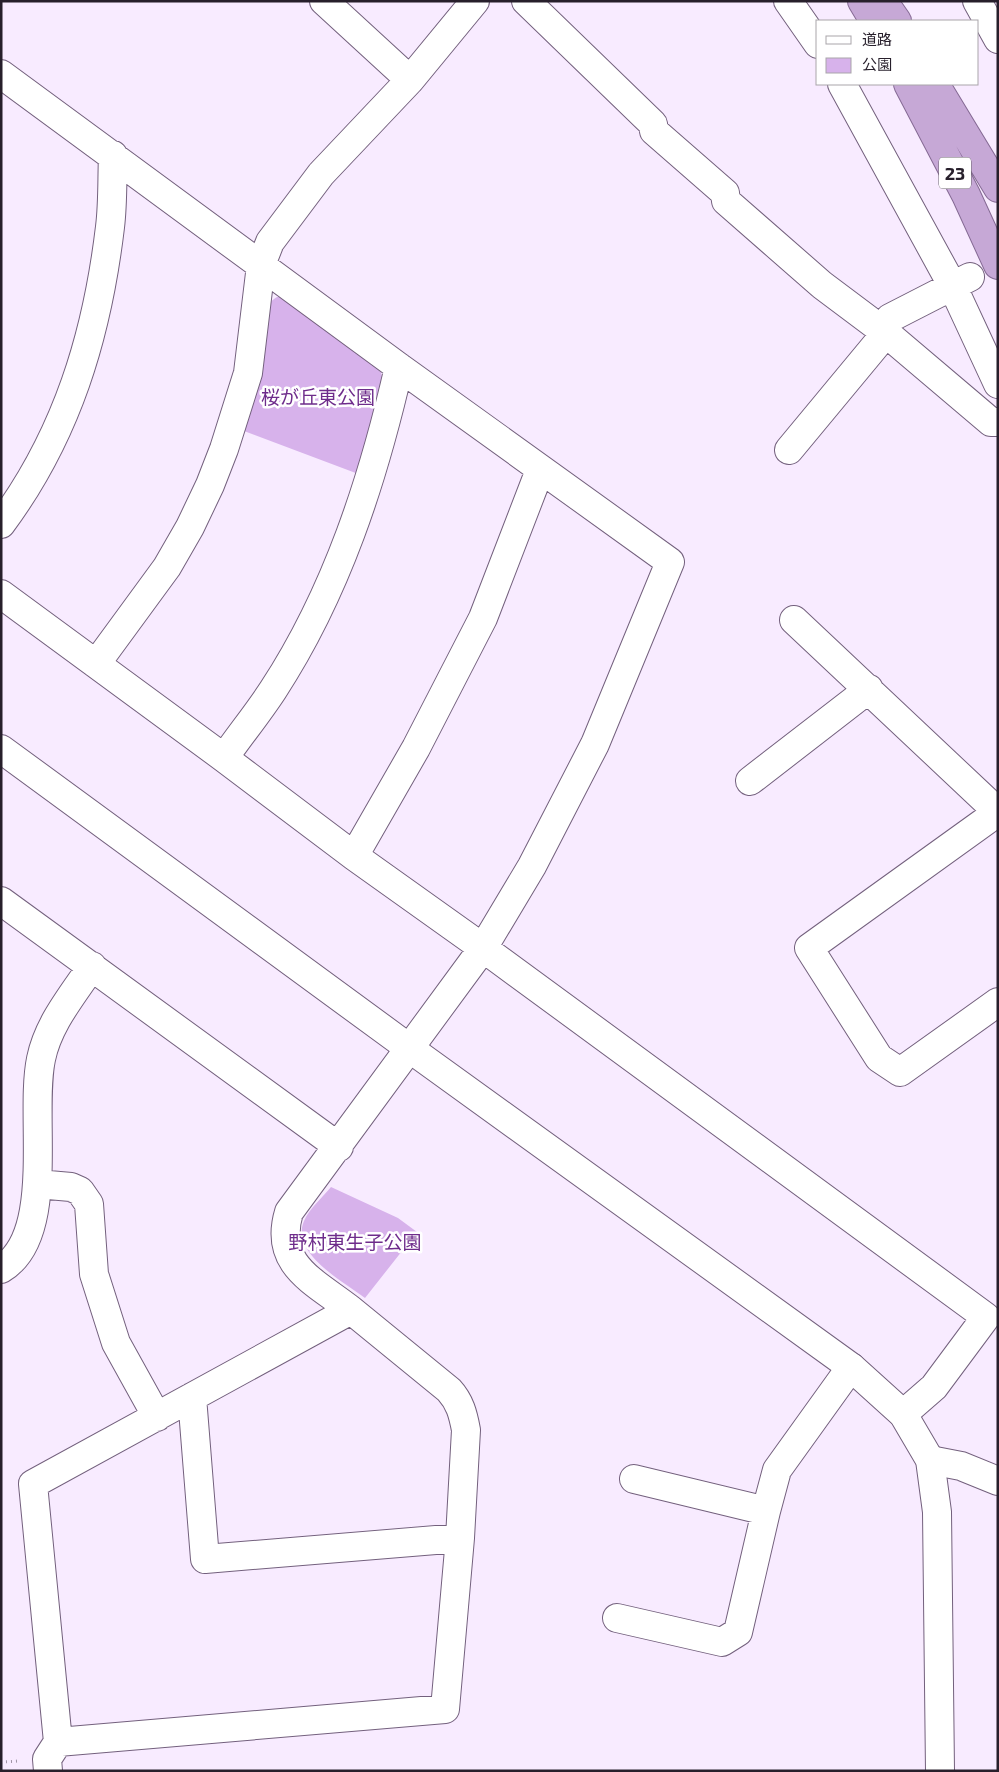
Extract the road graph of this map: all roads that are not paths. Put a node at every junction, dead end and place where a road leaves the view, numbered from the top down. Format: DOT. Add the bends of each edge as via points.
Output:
graph roads {
  1 [pos="324,1"];
  2 [pos="475,1"];
  3 [pos="526,1"];
  4 [pos="788,1"];
  5 [pos="862,1"];
  6 [pos="883,1"];
  7 [pos="977,1"];
  8 [pos="873,20"];
  9 [pos="896,20"];
  10 [pos="998,39"];
  11 [pos="816,41"];
  12 [pos="1,74"];
  13 [pos="410,80"];
  14 [pos="843,85"];
  15 [pos="909,85"];
  16 [pos="936,85"];
  17 [pos="113,154"];
  18 [pos="998,188"];
  19 [pos="261,265"];
  20 [pos="998,265"];
  21 [pos="961,281"];
  22 [pos="886,334"];
  23 [pos="399,367"];
  24 [pos="998,384"];
  25 [pos="998,422"];
  26 [pos="790,450"];
  27 [pos="540,470"];
  28 [pos="1,524"];
  29 [pos="1,594"];
  30 [pos="794,620"];
  31 [pos="96,664"];
  32 [pos="869,689"];
  33 [pos="1,749"];
  34 [pos="224,758"];
  35 [pos="750,781"];
  36 [pos="998,812"];
  37 [pos="354,856"];
  38 [pos="1,901"];
  39 [pos="483,948"];
  40 [pos="92,966"];
  41 [pos="998,1002"];
  42 [pos="409,1048"];
  43 [pos="339,1147"];
  44 [pos="37,1184"];
  45 [pos="1,1269"];
  46 [pos="351,1310"];
  47 [pos="851,1367"];
  48 [pos="192,1397"];
  49 [pos="903,1414"];
  50 [pos="157,1417"];
  51 [pos="930,1460"];
  52 [pos="634,1479"];
  53 [pos="998,1481"];
  54 [pos="766,1510"];
  55 [pos="460,1538"];
  56 [pos="617,1618"];
  57 [pos="58,1742"];
  58 [pos="48,1771"];
  59 [pos="940,1771"];
  1 -- 13 [label="street"];
  2 -- 13 [label="street"];
  3 -- 22 [label="street" via="653,124 654,130 725,193 726,201 822,286"];
  4 -- 11 [label="street"];
  5 -- 8 [label="highway"];
  6 -- 9 [label="highway"];
  7 -- 10 [label="street"];
  12 -- 17 [label="street"];
  13 -- 19 [label="street" via="321,174 270,242"];
  14 -- 21 [label="street"];
  15 -- 20 [label="highway, 23" via="966,195"];
  16 -- 18 [label="highway, 23"];
  17 -- 19 [label="street"];
  17 -- 28 [label="street" via="110,225 102,284 81,367 42,463"];
  19 -- 23 [label="street"];
  19 -- 31 [label="street" via="248,373 217,467 190,527 167,567"];
  21 -- 22 [label="street" via="890,318"];
  21 -- 24 [label="street"];
  22 -- 25 [label="street" via="991,422"];
  22 -- 26 [label="street"];
  23 -- 27 [label="street"];
  23 -- 34 [label="street" via="382,442 346,546 309,627 273,689"];
  27 -- 37 [label="street" via="483,618 416,748"];
  27 -- 39 [label="street" via="670,562 596,744 532,866"];
  29 -- 31 [label="street"];
  30 -- 32 [label="street"];
  31 -- 34 [label="street"];
  32 -- 35 [label="street"];
  32 -- 36 [label="street"];
  33 -- 42 [label="street"];
  34 -- 37 [label="street"];
  36 -- 41 [label="street" via="809,948 879,1058 900,1072"];
  37 -- 39 [label="street"];
  38 -- 40 [label="street"];
  39 -- 42 [label="street"];
  39 -- 49 [label="street" via="986,1317 934,1387"];
  40 -- 43 [label="street"];
  40 -- 44 [label="street" via="48,1034 41,1058 36,1098"];
  42 -- 43 [label="street"];
  42 -- 47 [label="street"];
  43 -- 46 [label="street" via="290,1212 285,1238 292,1261 299,1270"];
  44 -- 45 [label="street" via="33,1222 27,1239 10,1264"];
  44 -- 50 [label="street" via="71,1186 80,1191 89,1204 94,1274 116,1342"];
  46 -- 48 [label="street"];
  46 -- 55 [label="street" via="457,1398 466,1430"];
  47 -- 49 [label="street"];
  47 -- 54 [label="street" via="777,1470"];
  48 -- 50 [label="street"];
  48 -- 55 [label="street" via="205,1558"];
  49 -- 51 [label="street"];
  50 -- 57 [label="street" via="33,1484"];
  51 -- 53 [label="street" via="961,1466"];
  51 -- 59 [label="street" via="937,1512"];
  52 -- 54 [label="street"];
  54 -- 56 [label="street" via="738,1632 722,1642"];
  55 -- 57 [label="street" via="446,1709"];
  57 -- 58 [label="street" via="47,1759"];
}
